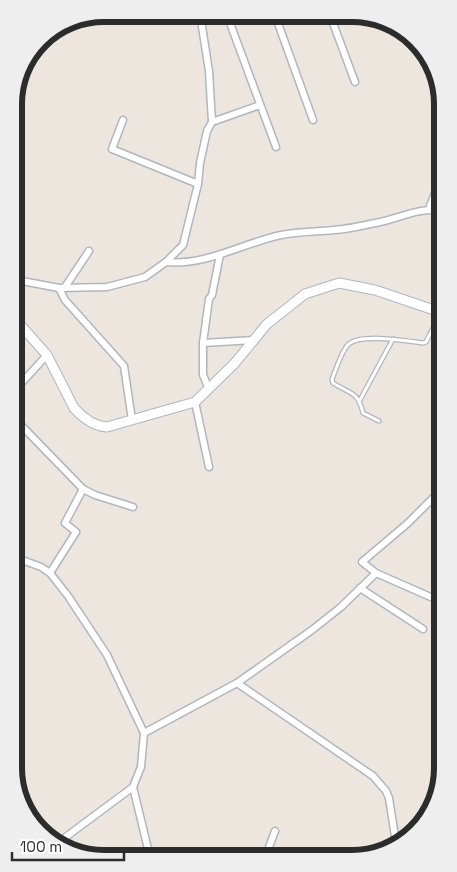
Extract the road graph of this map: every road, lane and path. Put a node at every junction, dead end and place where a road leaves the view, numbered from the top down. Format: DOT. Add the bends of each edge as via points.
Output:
graph roads {
  1 [pos="201,22"];
  2 [pos="230,22"];
  3 [pos="279,22"];
  4 [pos="333,22"];
  5 [pos="355,82"];
  6 [pos="260,104"];
  7 [pos="123,120"];
  8 [pos="314,120"];
  9 [pos="212,122"];
  10 [pos="276,147"];
  11 [pos="198,184"];
  12 [pos="434,193"];
  13 [pos="429,209"];
  14 [pos="434,210"];
  15 [pos="89,251"];
  16 [pos="220,255"];
  17 [pos="166,262"];
  18 [pos="22,281"];
  19 [pos="62,288"];
  20 [pos="434,311"];
  21 [pos="434,325"];
  22 [pos="22,327"];
  23 [pos="393,339"];
  24 [pos="254,340"];
  25 [pos="203,343"];
  26 [pos="47,355"];
  27 [pos="22,382"];
  28 [pos="209,388"];
  29 [pos="360,400"];
  30 [pos="195,402"];
  31 [pos="132,420"];
  32 [pos="379,421"];
  33 [pos="22,426"];
  34 [pos="209,466"];
  35 [pos="83,489"];
  36 [pos="434,497"];
  37 [pos="132,508"];
  38 [pos="22,560"];
  39 [pos="50,573"];
  40 [pos="376,573"];
  41 [pos="360,588"];
  42 [pos="434,598"];
  43 [pos="422,628"];
  44 [pos="237,683"];
  45 [pos="144,733"];
  46 [pos="133,786"];
  47 [pos="275,831"];
  48 [pos="395,838"];
  49 [pos="64,839"];
  50 [pos="148,850"];
  51 [pos="268,850"];
  1 -- 9 [label="street" via="210,71"];
  2 -- 6 [label="street"];
  3 -- 8 [label="street"];
  4 -- 5 [label="street"];
  6 -- 9 [label="street"];
  6 -- 10 [label="street"];
  7 -- 11 [label="street" via="112,148"];
  9 -- 11 [label="street" via="207,131"];
  11 -- 17 [label="street" via="183,245"];
  12 -- 13 [label="street"];
  13 -- 14 [label="street"];
  13 -- 16 [label="street" via="336,230 281,235"];
  15 -- 19 [label="street"];
  16 -- 17 [label="street"];
  16 -- 25 [label="street"];
  17 -- 19 [label="street" via="145,277 107,286"];
  18 -- 19 [label="street"];
  19 -- 31 [label="street" via="65,300 124,366"];
  20 -- 24 [label="street" via="375,290 339,283 305,294 267,324"];
  21 -- 23 [label="lane" via="423,343"];
  22 -- 26 [label="street"];
  23 -- 29 [label="lane"];
  23 -- 29 [label="lane" via="356,340 346,348 333,383"];
  24 -- 25 [label="street"];
  24 -- 28 [label="street"];
  25 -- 28 [label="street" via="203,375"];
  26 -- 27 [label="street"];
  26 -- 31 [label="street" via="74,408 85,419 107,427"];
  28 -- 30 [label="street"];
  29 -- 32 [label="lane" via="363,413"];
  30 -- 31 [label="street"];
  30 -- 34 [label="street"];
  33 -- 35 [label="street"];
  35 -- 37 [label="street"];
  35 -- 39 [label="street" via="65,523 76,532"];
  36 -- 40 [label="street" via="362,562"];
  38 -- 39 [label="street"];
  39 -- 45 [label="street" via="107,655"];
  40 -- 41 [label="street"];
  40 -- 42 [label="street"];
  41 -- 43 [label="street"];
  41 -- 44 [label="street" via="312,630"];
  44 -- 45 [label="street"];
  44 -- 48 [label="street" via="373,776 389,798"];
  45 -- 46 [label="street" via="142,767"];
  46 -- 49 [label="street"];
  46 -- 50 [label="street"];
  47 -- 51 [label="street"];
}
